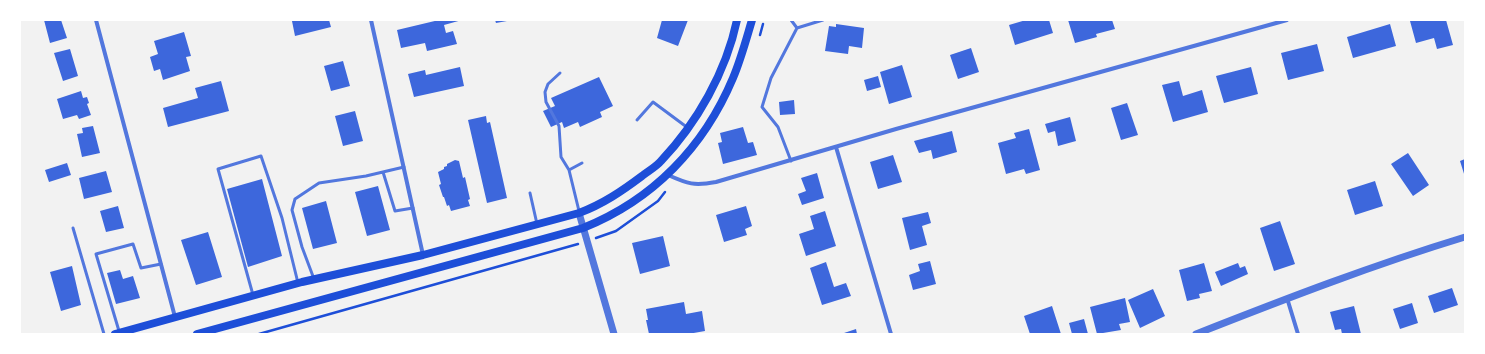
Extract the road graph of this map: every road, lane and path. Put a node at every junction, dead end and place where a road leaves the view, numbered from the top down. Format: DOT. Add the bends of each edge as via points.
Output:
graph roads {
  1 [pos="96,20"];
  2 [pos="371,20"];
  3 [pos="736,20"];
  4 [pos="752,20"];
  5 [pos="791,20"];
  6 [pos="823,20"];
  7 [pos="1287,20"];
  8 [pos="797,28"];
  9 [pos="560,73"];
  10 [pos="637,120"];
  11 [pos="688,128"];
  12 [pos="836,147"];
  13 [pos="791,161"];
  14 [pos="582,162"];
  15 [pos="404,168"];
  16 [pos="569,170"];
  17 [pos="383,172"];
  18 [pos="668,175"];
  19 [pos="530,193"];
  20 [pos="413,208"];
  21 [pos="579,213"];
  22 [pos="537,224"];
  23 [pos="73,228"];
  24 [pos="583,228"];
  25 [pos="1465,238"];
  26 [pos="423,255"];
  27 [pos="161,264"];
  28 [pos="314,279"];
  29 [pos="298,283"];
  30 [pos="253,295"];
  31 [pos="1287,298"];
  32 [pos="175,317"];
  33 [pos="117,333"];
  34 [pos="104,334"];
  35 [pos="197,334"];
  36 [pos="614,334"];
  37 [pos="891,334"];
  38 [pos="1196,334"];
  39 [pos="1298,334"];
  1 -- 27 [label="street"];
  2 -- 15 [label="street"];
  3 -- 11 [label="main road" via="724,63"];
  4 -- 18 [label="main road" via="733,79 717,112 695,146"];
  5 -- 8 [label="lane"];
  6 -- 8 [label="lane"];
  7 -- 12 [label="street"];
  8 -- 13 [label="lane" via="771,78 762,107 778,126"];
  9 -- 16 [label="lane" via="548,84 545,92 546,102 559,126 561,157"];
  10 -- 11 [label="lane" via="653,102"];
  11 -- 21 [label="main road" via="660,162 624,190"];
  12 -- 13 [label="street"];
  12 -- 37 [label="street"];
  13 -- 18 [label="street" via="698,185 685,183"];
  14 -- 16 [label="lane"];
  15 -- 17 [label="lane"];
  15 -- 20 [label="street"];
  16 -- 21 [label="lane"];
  17 -- 20 [label="lane" via="395,211"];
  17 -- 28 [label="lane" via="319,184 295,199 292,210"];
  18 -- 24 [label="main road" via="632,203"];
  19 -- 22 [label="lane"];
  20 -- 26 [label="street"];
  21 -- 22 [label="main road"];
  21 -- 24 [label="street"];
  22 -- 26 [label="main road"];
  23 -- 34 [label="lane"];
  24 -- 35 [label="main road"];
  24 -- 36 [label="street"];
  25 -- 31 [label="street" via="1403,256"];
  26 -- 28 [label="main road"];
  27 -- 32 [label="street"];
  27 -- 33 [label="lane" via="140,268 133,244 96,254"];
  28 -- 29 [label="main road"];
  29 -- 30 [label="main road"];
  29 -- 30 [label="lane" via="282,218 261,156 218,169"];
  30 -- 32 [label="main road"];
  31 -- 38 [label="street"];
  31 -- 39 [label="street"];
  32 -- 33 [label="main road"];
}
